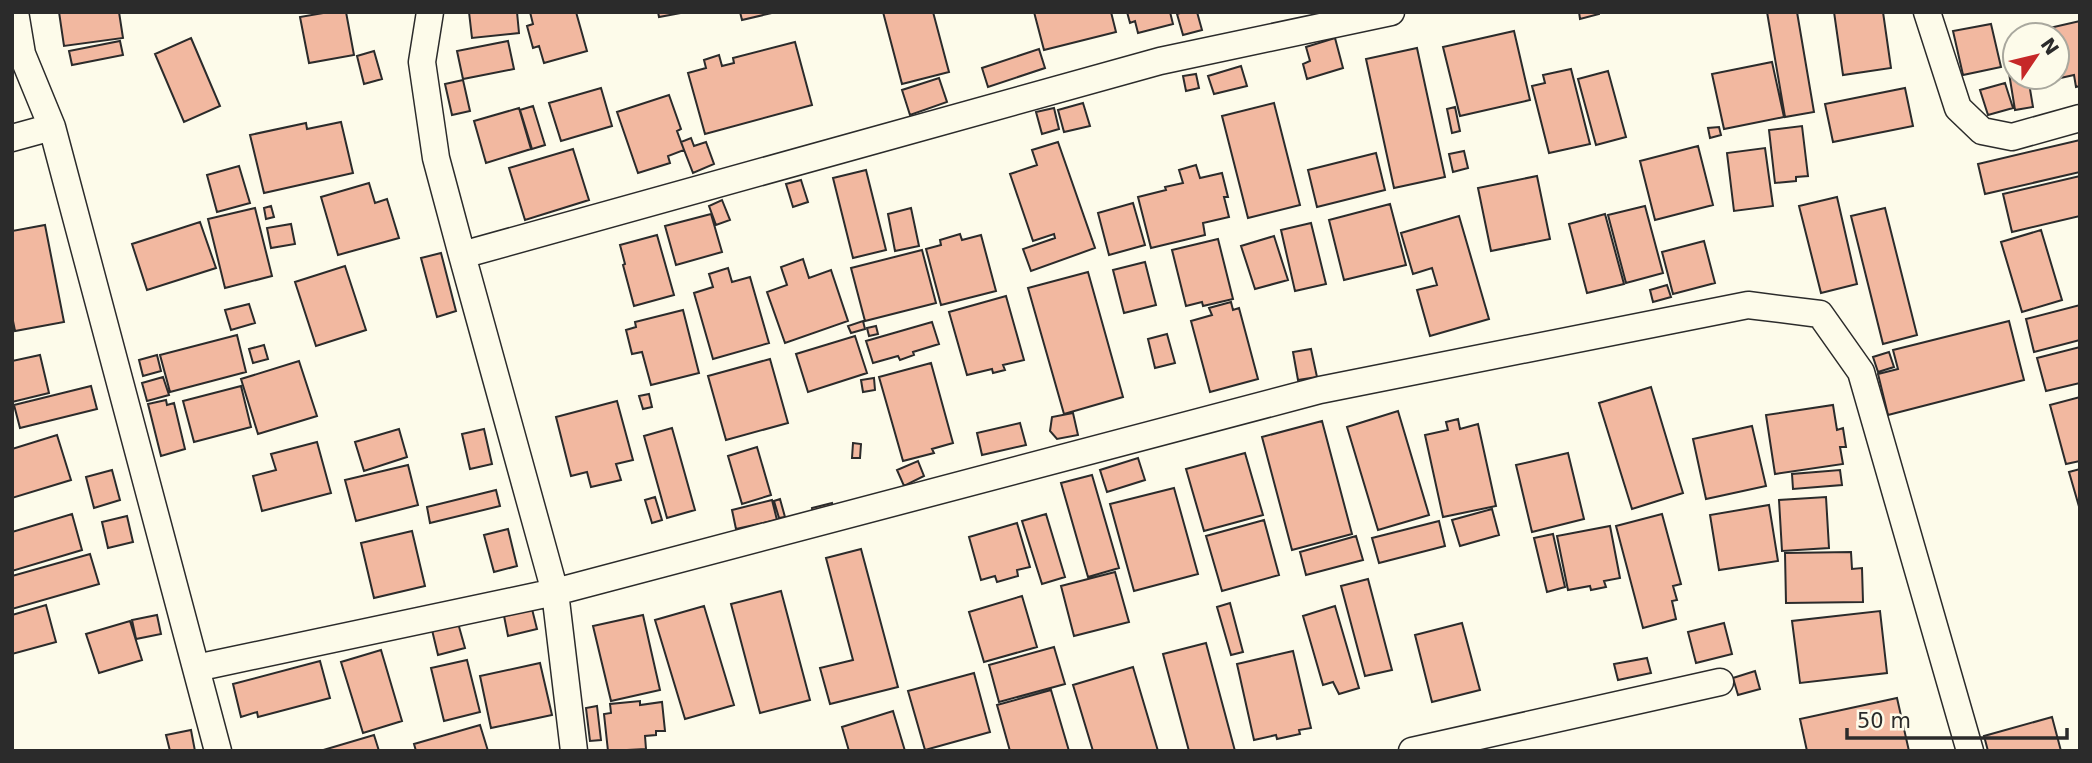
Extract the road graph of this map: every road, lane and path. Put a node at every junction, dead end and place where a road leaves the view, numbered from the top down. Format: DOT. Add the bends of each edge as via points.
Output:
graph roads {
  1 [pos="15,12"];
  2 [pos="430,12"];
  3 [pos="1391,12"];
  4 [pos="1927,12"];
  5 [pos="2080,118"];
  6 [pos="52,127"];
  7 [pos="12,138"];
  8 [pos="461,256"];
  9 [pos="555,593"];
  10 [pos="196,668"];
  11 [pos="1720,682"];
  12 [pos="218,751"];
  13 [pos="574,751"];
  14 [pos="1412,751"];
  15 [pos="1970,751"];
  1 -- 6 [label="street" via="22,54"];
  2 -- 8 [label="street" via="422,62 436,158"];
  3 -- 8 [label="street" via="1160,61"];
  4 -- 5 [label="street" via="1958,108 1982,131 2012,137"];
  6 -- 7 [label="street"];
  6 -- 10 [label="street"];
  8 -- 9 [label="street"];
  9 -- 10 [label="street"];
  9 -- 13 [label="street"];
  9 -- 15 [label="street" via="1320,390 1760,307 1821,314 1861,372"];
  10 -- 12 [label="street"];
  11 -- 14 [label="street"];
}
